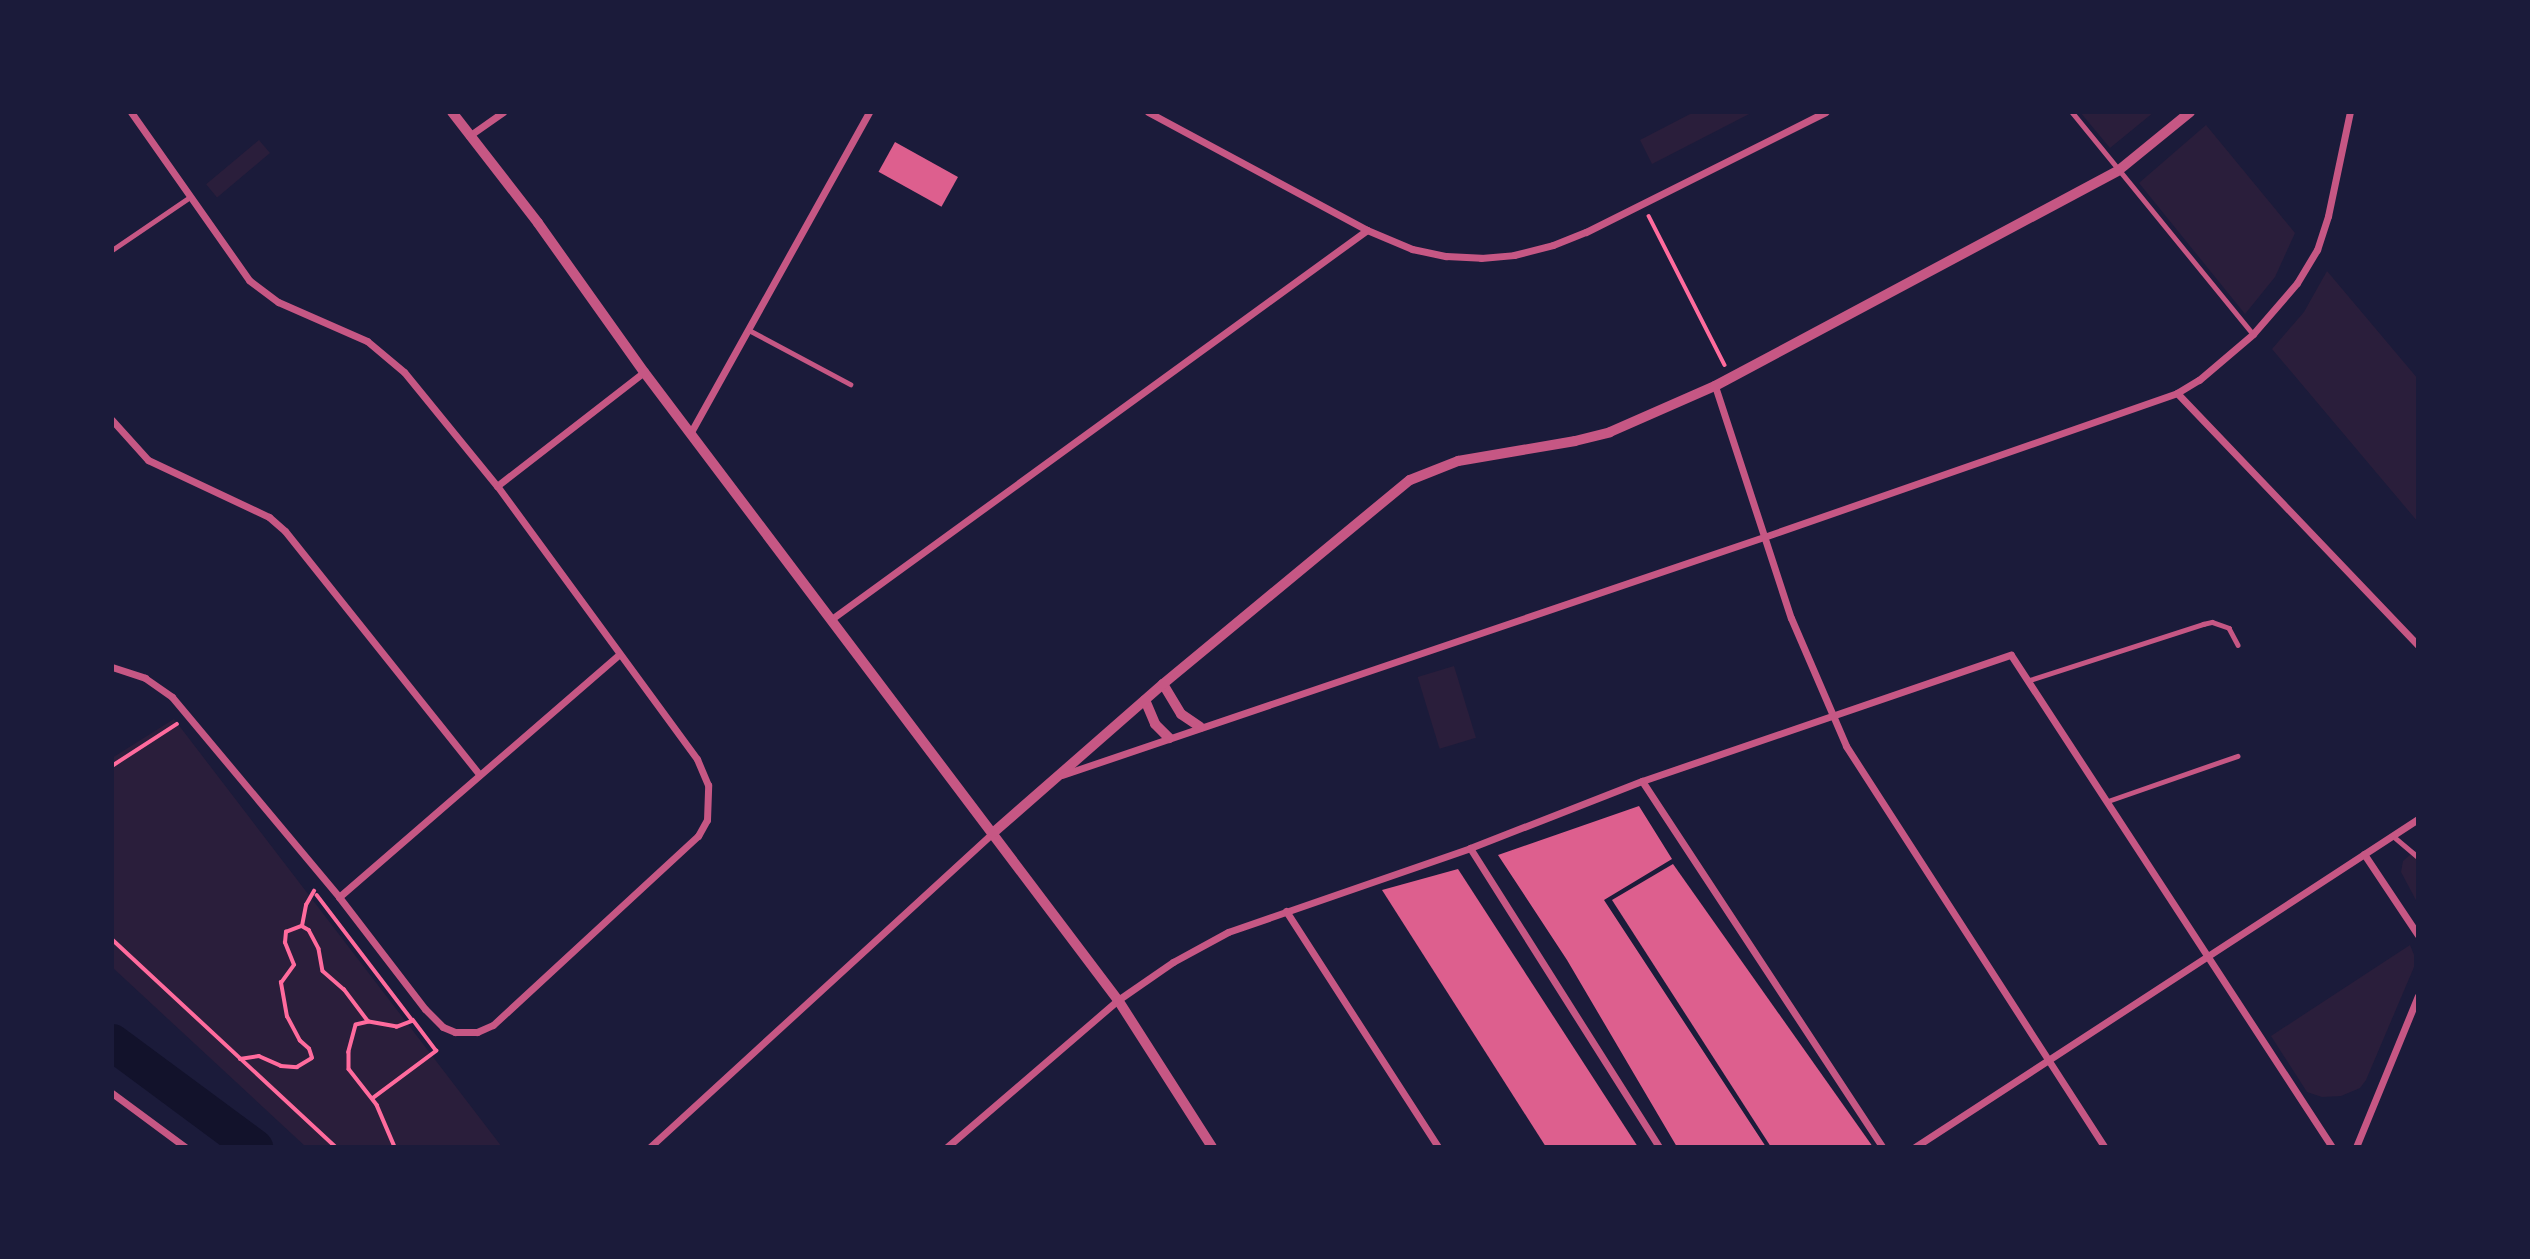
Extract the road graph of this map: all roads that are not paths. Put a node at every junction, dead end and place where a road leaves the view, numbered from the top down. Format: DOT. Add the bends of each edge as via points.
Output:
graph roads {
  1 [pos="131,112"];
  2 [pos="452,112"];
  3 [pos="503,112"];
  4 [pos="869,112"];
  5 [pos="1148,112"];
  6 [pos="1826,112"];
  7 [pos="2072,112"];
  8 [pos="2190,112"];
  9 [pos="2350,112"];
  10 [pos="469,136"];
  11 [pos="2119,170"];
  12 [pos="191,197"];
  13 [pos="1367,230"];
  14 [pos="112,250"];
  15 [pos="749,330"];
  16 [pos="2253,334"];
  17 [pos="644,372"];
  18 [pos="850,384"];
  19 [pos="1714,386"];
  20 [pos="2177,393"];
  21 [pos="112,419"];
  22 [pos="691,432"];
  23 [pos="497,486"];
  24 [pos="1765,537"];
  25 [pos="833,618"];
  26 [pos="2238,645"];
  27 [pos="2418,645"];
  28 [pos="620,653"];
  29 [pos="112,667"];
  30 [pos="2030,680"];
  31 [pos="1163,684"];
  32 [pos="1145,700"];
  33 [pos="1833,714"];
  34 [pos="1200,727"];
  35 [pos="1169,738"];
  36 [pos="2237,756"];
  37 [pos="480,775"];
  38 [pos="1055,778"];
  39 [pos="1642,781"];
  40 [pos="2108,801"];
  41 [pos="2418,819"];
  42 [pos="993,832"];
  43 [pos="2393,836"];
  44 [pos="1470,848"];
  45 [pos="2364,854"];
  46 [pos="2418,857"];
  47 [pos="339,897"];
  48 [pos="1286,911"];
  49 [pos="2418,935"];
  50 [pos="2209,958"];
  51 [pos="2418,996"];
  52 [pos="1118,1000"];
  53 [pos="2048,1061"];
  54 [pos="112,1093"];
  55 [pos="185,1147"];
  56 [pos="650,1147"];
  57 [pos="947,1147"];
  58 [pos="1212,1147"];
  59 [pos="1438,1147"];
  60 [pos="1658,1147"];
  61 [pos="1882,1147"];
  62 [pos="1914,1147"];
  63 [pos="2104,1147"];
  64 [pos="2332,1147"];
  65 [pos="2356,1147"];
  1 -- 12 [label="street"];
  2 -- 10 [label="street"];
  3 -- 10 [label="street"];
  4 -- 15 [label="street"];
  5 -- 13 [label="street"];
  6 -- 13 [label="street" via="1553,245 1514,255 1446,256 1412,249"];
  7 -- 11 [label="lane"];
  8 -- 11 [label="street"];
  9 -- 16 [label="street" via="2317,250 2297,283"];
  10 -- 17 [label="street" via="538,223"];
  11 -- 16 [label="lane"];
  11 -- 19 [label="street"];
  12 -- 14 [label="lane"];
  12 -- 23 [label="street" via="249,280 278,302 367,341 393,362"];
  13 -- 25 [label="street"];
  15 -- 18 [label="lane"];
  15 -- 22 [label="street"];
  16 -- 20 [label="street"];
  17 -- 22 [label="street"];
  17 -- 23 [label="street"];
  19 -- 24 [label="street"];
  19 -- 31 [label="street" via="1610,432 1458,461 1410,480"];
  20 -- 24 [label="street"];
  20 -- 27 [label="street"];
  21 -- 37 [label="street" via="148,460 269,517 285,531"];
  22 -- 25 [label="street"];
  23 -- 28 [label="street"];
  24 -- 33 [label="street" via="1791,618"];
  24 -- 34 [label="street"];
  25 -- 42 [label="street"];
  26 -- 30 [label="lane" via="2229,628 2212,622"];
  28 -- 37 [label="street"];
  28 -- 47 [label="street" via="702,768 709,806 698,836 493,1025 477,1032 443,1027"];
  29 -- 47 [label="street" via="145,678 172,697"];
  30 -- 33 [label="street" via="2011,654"];
  30 -- 40 [label="street"];
  31 -- 32 [label="street"];
  31 -- 34 [label="street" via="1181,714"];
  32 -- 35 [label="street" via="1155,724"];
  32 -- 38 [label="street"];
  33 -- 39 [label="street"];
  33 -- 53 [label="street" via="1846,746"];
  34 -- 35 [label="street"];
  35 -- 38 [label="street"];
  36 -- 40 [label="lane"];
  37 -- 47 [label="street"];
  38 -- 42 [label="street"];
  39 -- 44 [label="street"];
  39 -- 61 [label="street"];
  40 -- 50 [label="street"];
  41 -- 43 [label="street"];
  42 -- 52 [label="street"];
  42 -- 56 [label="street"];
  43 -- 45 [label="street"];
  43 -- 46 [label="lane"];
  44 -- 48 [label="street"];
  44 -- 60 [label="street"];
  45 -- 49 [label="street"];
  45 -- 50 [label="street"];
  48 -- 52 [label="street" via="1228,932"];
  48 -- 59 [label="street"];
  50 -- 53 [label="street"];
  50 -- 64 [label="street"];
  51 -- 65 [label="street"];
  52 -- 57 [label="street"];
  52 -- 58 [label="street"];
  53 -- 62 [label="street"];
  53 -- 63 [label="street"];
  54 -- 55 [label="street"];
}
